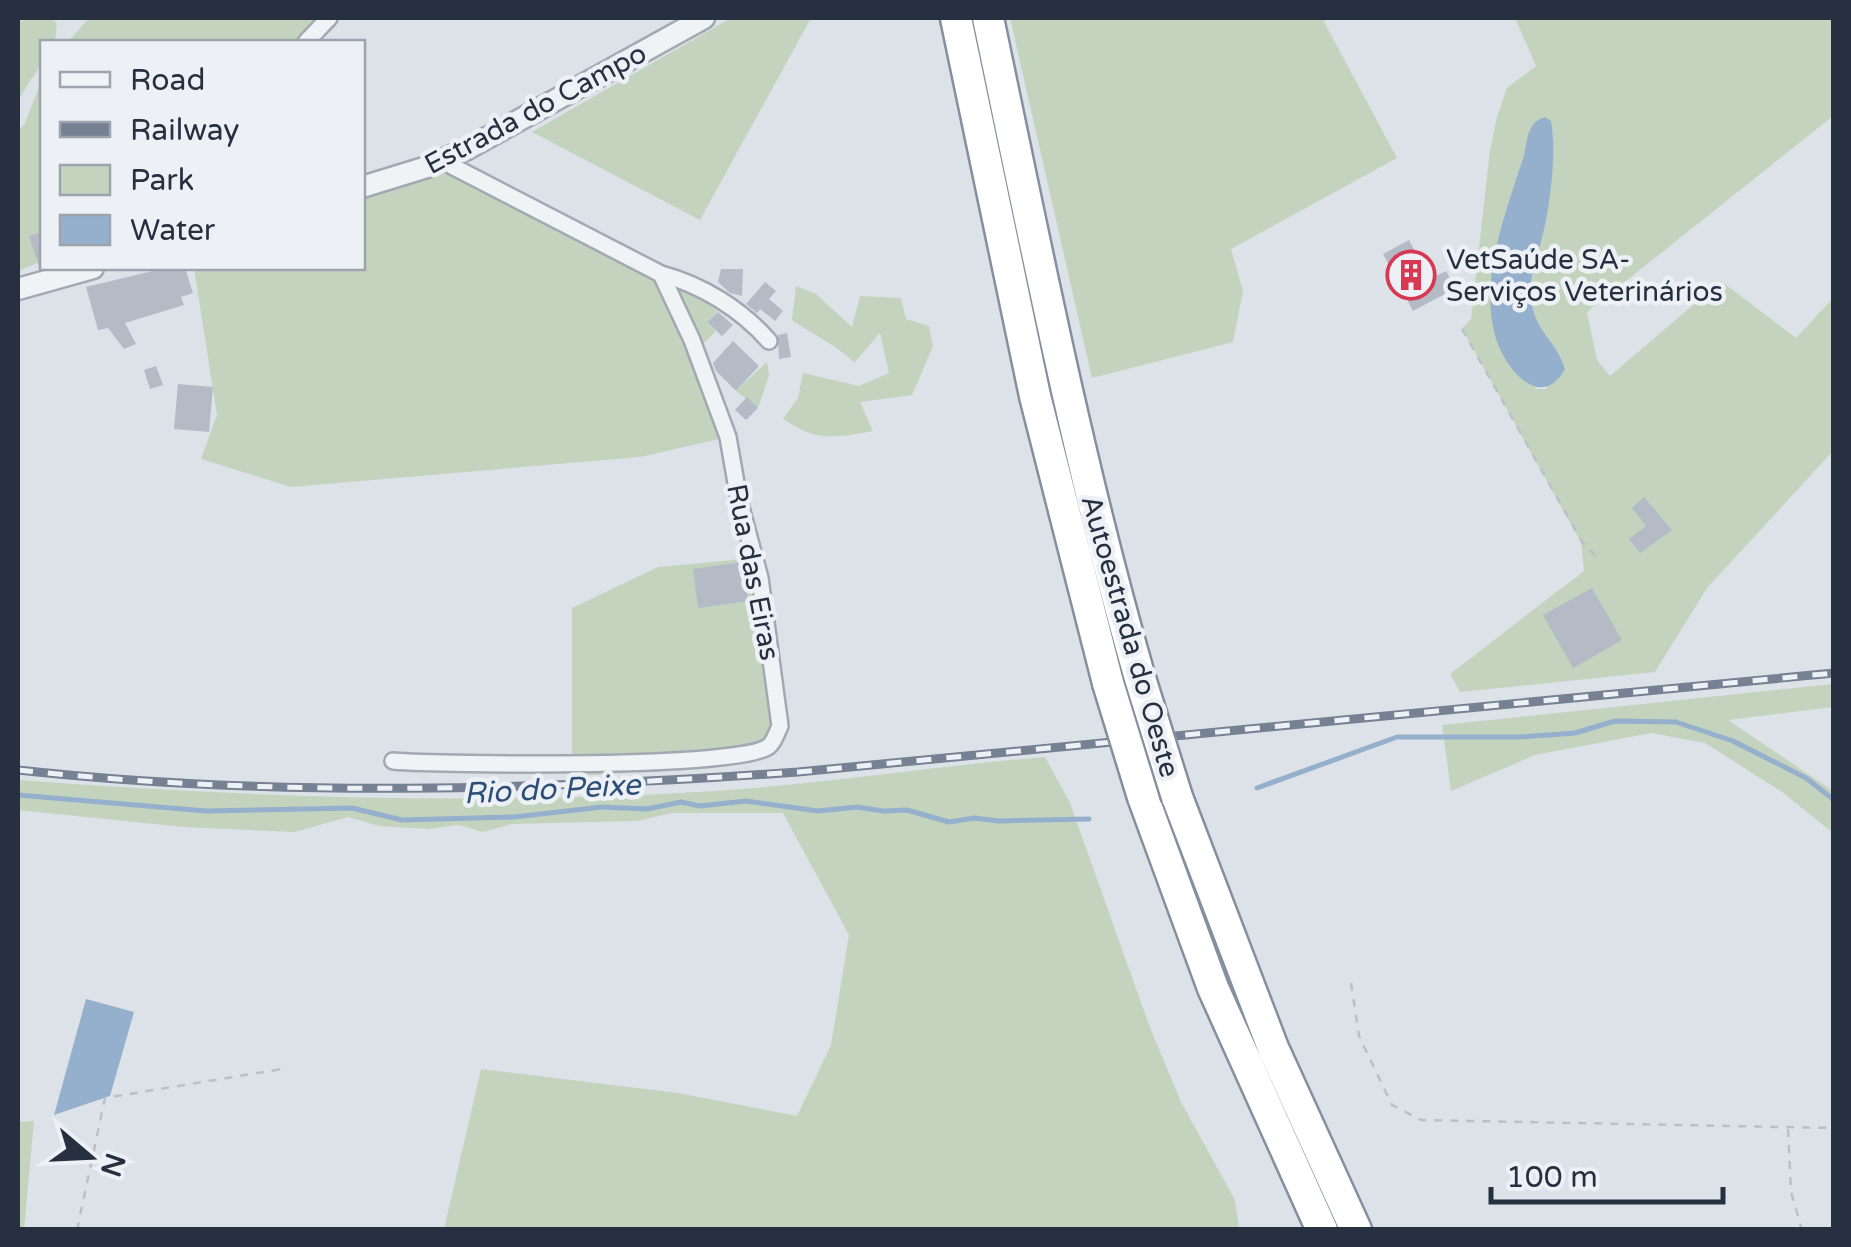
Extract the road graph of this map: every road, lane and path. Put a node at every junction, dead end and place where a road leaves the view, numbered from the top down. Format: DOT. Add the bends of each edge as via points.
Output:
graph roads {
  1 [pos="330,18"];
  2 [pos="704,18"];
  3 [pos="956,18"];
  4 [pos="988,18"];
  5 [pos="308,40"];
  6 [pos="446,159"];
  7 [pos="365,186"];
  8 [pos="80,270"];
  9 [pos="661,274"];
  10 [pos="18,288"];
  11 [pos="1462,329"];
  12 [pos="770,340"];
  13 [pos="1600,560"];
  14 [pos="392,761"];
  15 [pos="1350,983"];
  16 [pos="288,1068"];
  17 [pos="1788,1127"];
  18 [pos="1834,1128"];
  19 [pos="77,1230"];
  20 [pos="1322,1230"];
  21 [pos="1356,1230"];
  22 [pos="1802,1230"];
  1 -- 5 [label="street"];
  2 -- 6 [label="street, Estrada do Campo"];
  3 -- 20 [label="highway, Autoestrada do Oeste, bridge" via="1035,396 1108,683 1214,988"];
  4 -- 21 [label="highway, Autoestrada do Oeste, bridge" via="1090,490 1139,675 1177,797 1273,1048"];
  6 -- 7 [label="street, Estrada do Campo"];
  6 -- 9 [label="street"];
  8 -- 10 [label="street"];
  9 -- 12 [label="street" via="722,301"];
  9 -- 14 [label="street, Rua das Eiras" via="728,437 773,653 780,726 769,747 676,760 516,766"];
  11 -- 13 [label="path" via="1582,542"];
  15 -- 17 [label="path" via="1359,1036 1392,1104 1421,1120"];
  16 -- 19 [label="path" via="105,1098"];
  17 -- 18 [label="path"];
  17 -- 22 [label="path" via="1791,1192"];
}
